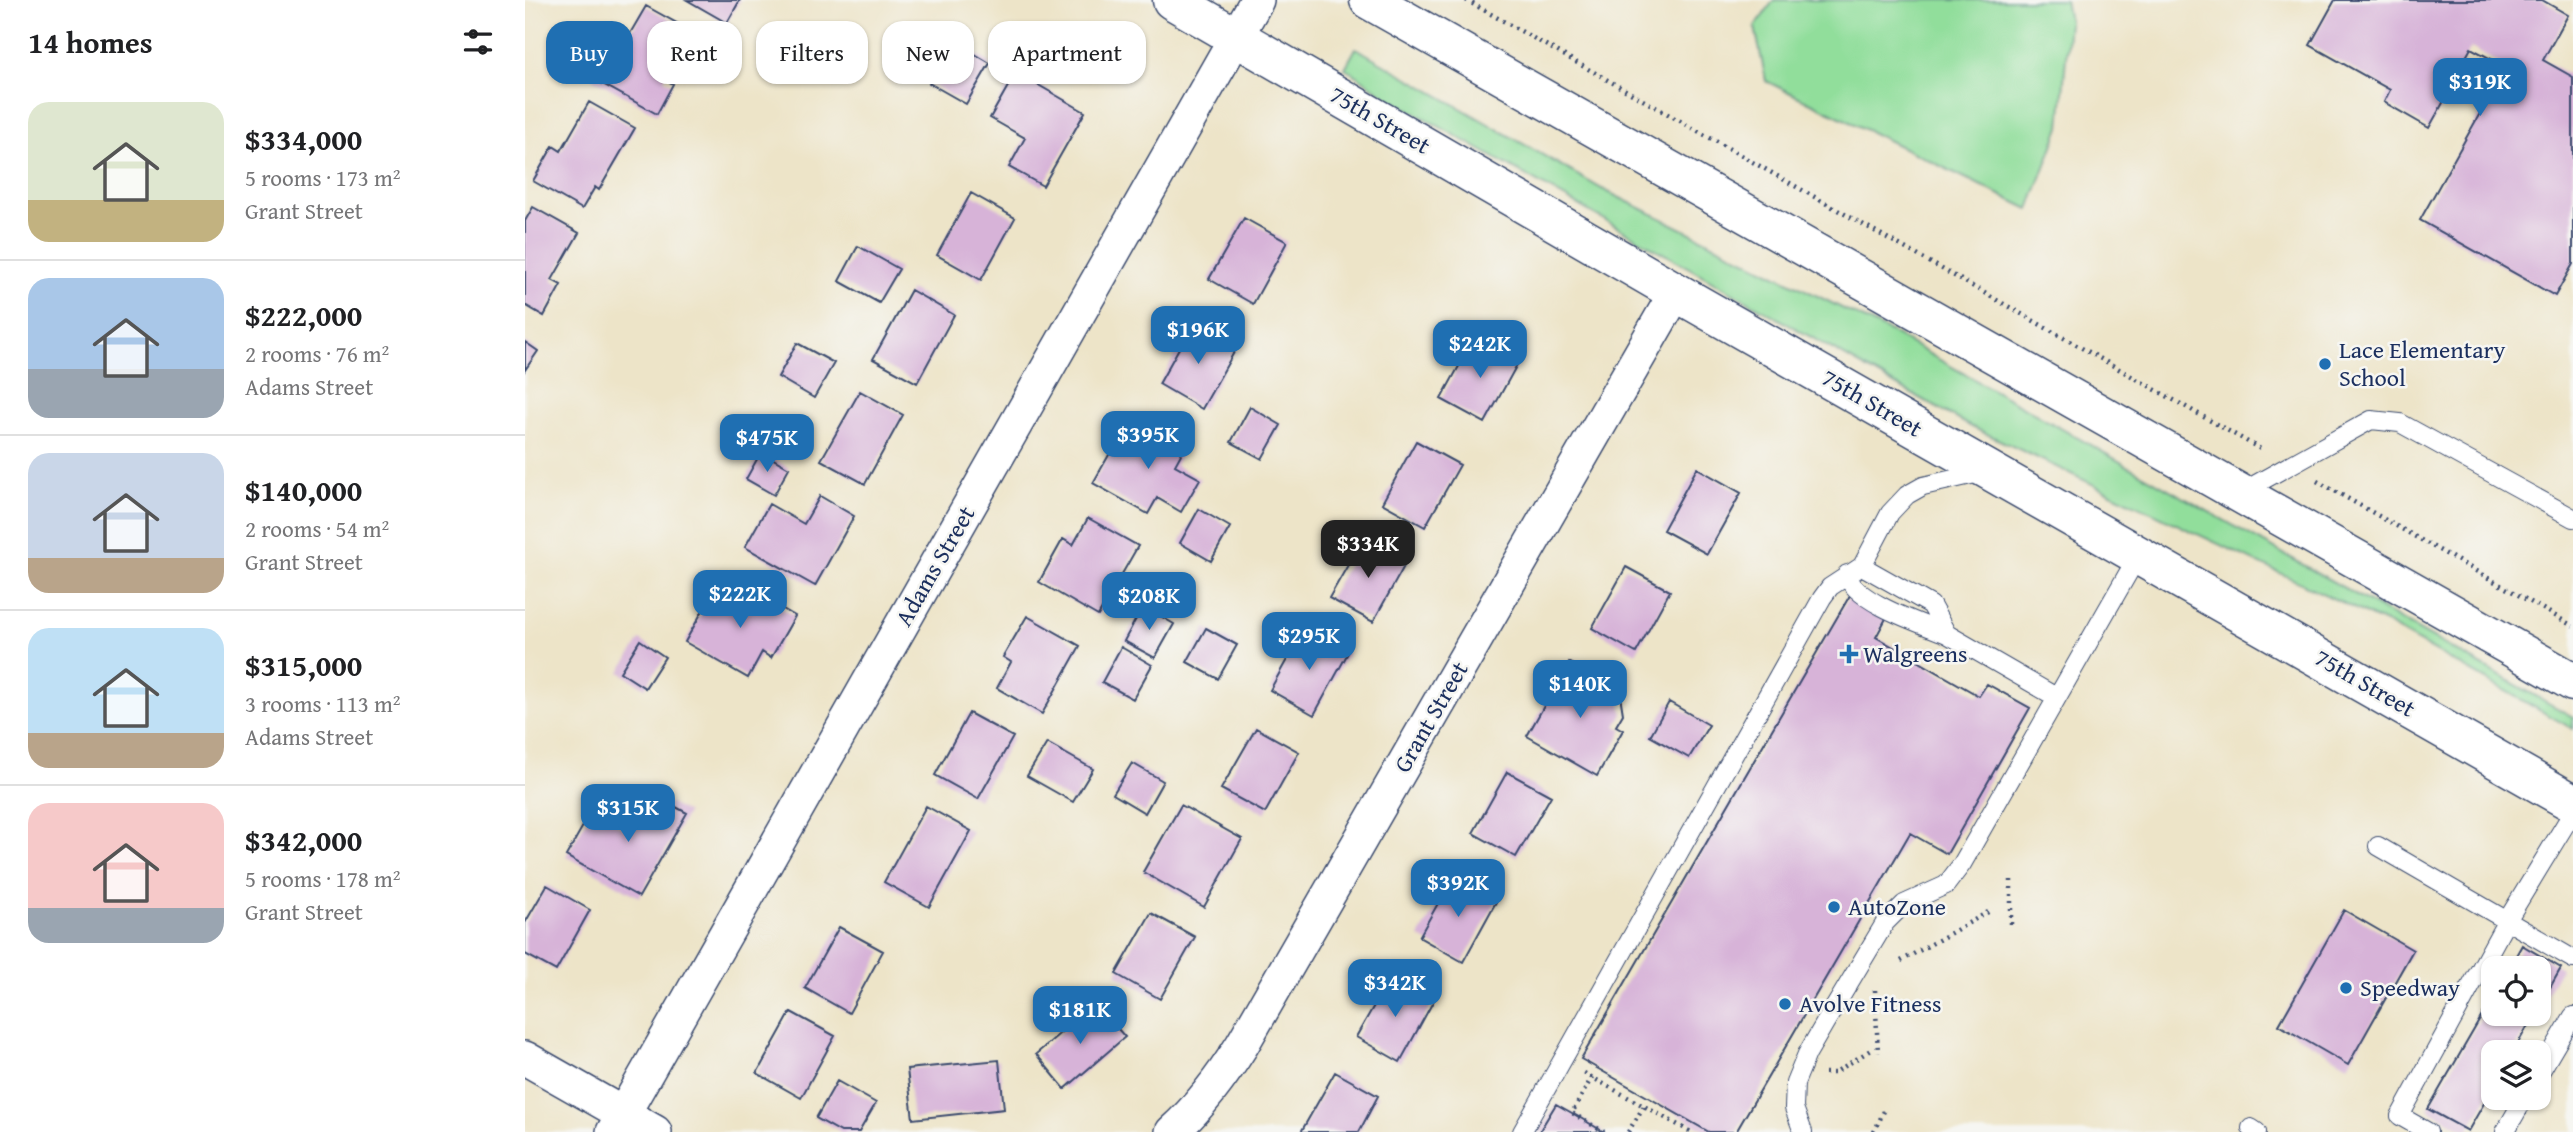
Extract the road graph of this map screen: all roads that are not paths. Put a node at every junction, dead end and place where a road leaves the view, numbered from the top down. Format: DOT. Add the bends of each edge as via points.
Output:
graph roads {
  1 [pos="1172,0"];
  2 [pos="1257,0"];
  3 [pos="1369,0"];
  4 [pos="1237,36"];
  5 [pos="1676,292"];
  6 [pos="1991,470"];
  7 [pos="2240,493"];
  8 [pos="2573,518"];
  9 [pos="2139,554"];
  10 [pos="1854,570"];
  11 [pos="1947,634"];
  12 [pos="2573,682"];
  13 [pos="2056,697"];
  14 [pos="2573,803"];
  15 [pos="2573,812"];
  16 [pos="2378,846"];
  17 [pos="2506,922"];
  18 [pos="2573,959"];
  19 [pos="2573,1016"];
  20 [pos="2551,1054"];
  21 [pos="525,1058"];
  22 [pos="2518,1110"];
  23 [pos="619,1123"];
  24 [pos="655,1132"];
  25 [pos="1172,1132"];
  26 [pos="1522,1132"];
  27 [pos="1803,1132"];
  28 [pos="2428,1132"];
  29 [pos="2505,1132"];
  1 -- 4 [label="main road, 75th Street"];
  2 -- 4 [label="street, Adams Street"];
  3 -- 7 [label="main road"];
  4 -- 5 [label="main road, 75th Street"];
  4 -- 23 [label="street, Adams Street"];
  5 -- 6 [label="main road, 75th Street"];
  5 -- 25 [label="street, Grant Street" via="1242,1045 1223,1075"];
  6 -- 9 [label="main road, 75th Street"];
  6 -- 10 [label="lane" via="1923,486 1907,495"];
  7 -- 8 [label="lane" via="2371,420 2400,423"];
  7 -- 12 [label="main road"];
  9 -- 13 [label="lane"];
  9 -- 14 [label="main road, 75th Street"];
  10 -- 11 [label="lane" via="1931,605"];
  10 -- 11 [label="lane" via="1848,581 1853,589"];
  10 -- 26 [label="lane" via="1822,598"];
  11 -- 13 [label="lane"];
  13 -- 27 [label="lane" via="1962,864 1946,885 1904,904 1885,923 1807,1054 1795,1083 1794,1108"];
  15 -- 17 [label="lane"];
  16 -- 17 [label="lane"];
  17 -- 18 [label="lane"];
  17 -- 28 [label="lane" via="2400,1116"];
  19 -- 20 [label="lane"];
  21 -- 23 [label="street"];
  22 -- 29 [label="lane"];
  23 -- 24 [label="street"];
}
